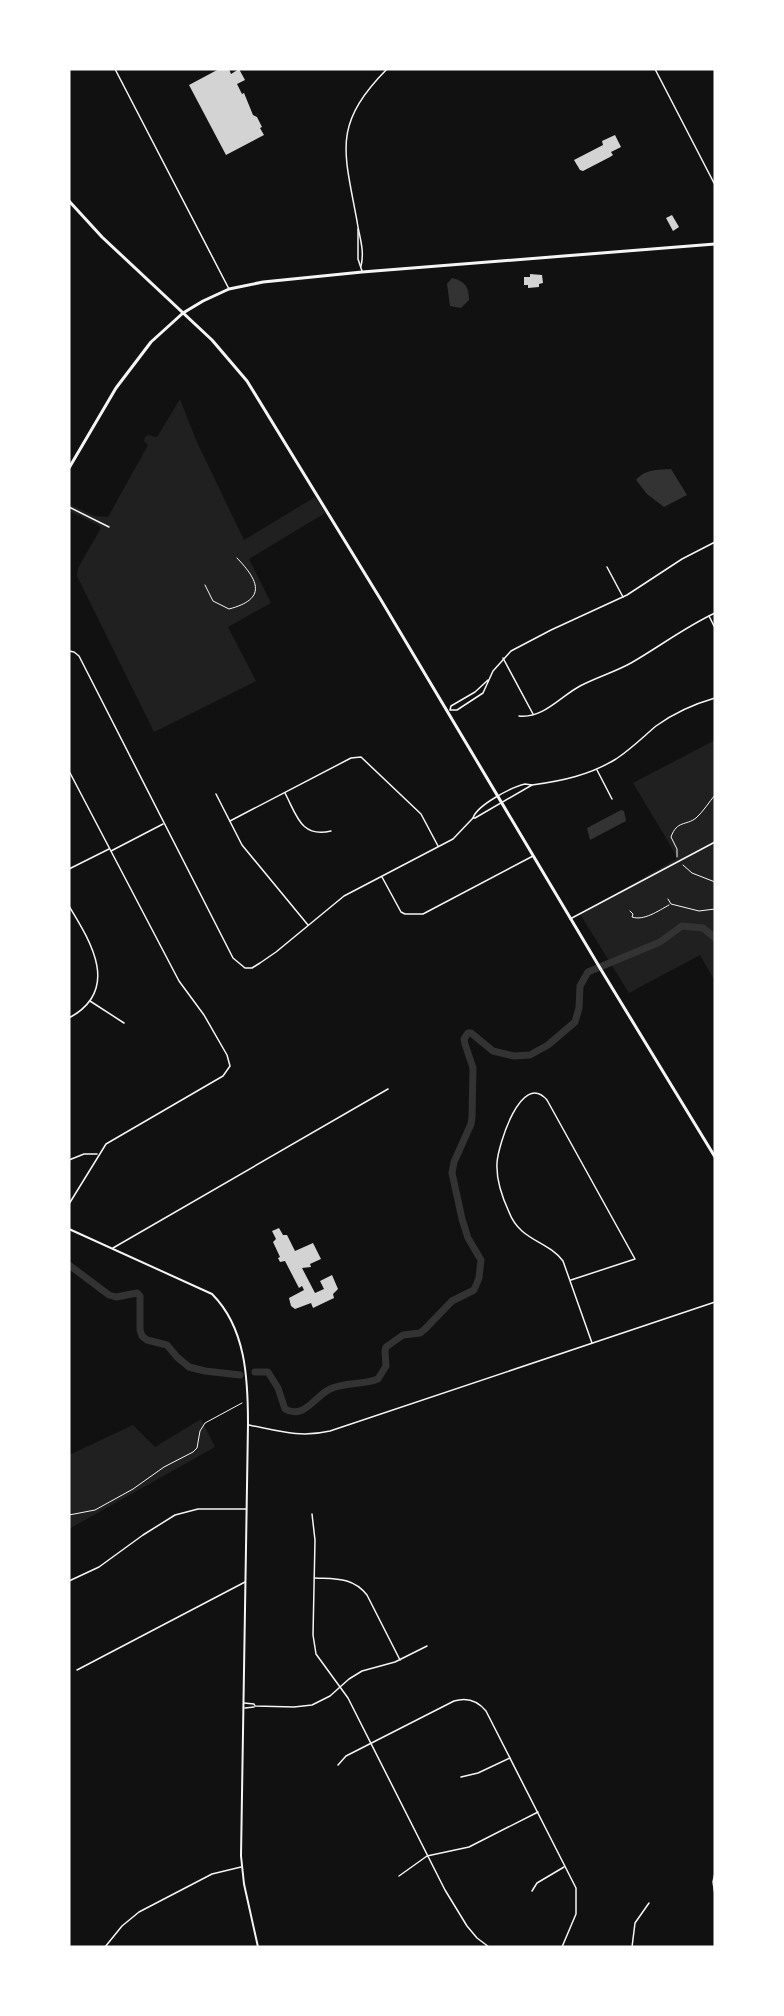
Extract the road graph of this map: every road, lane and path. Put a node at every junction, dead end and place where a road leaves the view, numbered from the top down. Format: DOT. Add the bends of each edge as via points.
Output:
graph roads {
  1 [pos="115,69"];
  2 [pos="387,69"];
  3 [pos="655,69"];
  4 [pos="715,185"];
  5 [pos="69,201"];
  6 [pos="358,227"];
  7 [pos="715,244"];
  8 [pos="362,266"];
  9 [pos="363,272"];
  10 [pos="230,289"];
  11 [pos="183,314"];
  12 [pos="69,468"];
  13 [pos="69,507"];
  14 [pos="109,527"];
  15 [pos="715,542"];
  16 [pos="237,558"];
  17 [pos="607,567"];
  18 [pos="205,585"];
  19 [pos="623,597"];
  20 [pos="715,613"];
  21 [pos="708,616"];
  22 [pos="715,628"];
  23 [pos="69,651"];
  24 [pos="503,658"];
  25 [pos="488,680"];
  26 [pos="715,698"];
  27 [pos="449,711"];
  28 [pos="533,715"];
  29 [pos="519,716"];
  30 [pos="596,769"];
  31 [pos="69,771"];
  32 [pos="532,785"];
  33 [pos="285,793"];
  34 [pos="216,794"];
  35 [pos="715,795"];
  36 [pos="498,797"];
  37 [pos="612,799"];
  38 [pos="502,803"];
  39 [pos="473,818"];
  40 [pos="230,821"];
  41 [pos="164,824"];
  42 [pos="332,831"];
  43 [pos="715,842"];
  44 [pos="438,847"];
  45 [pos="110,850"];
  46 [pos="532,856"];
  47 [pos="679,861"];
  48 [pos="69,869"];
  49 [pos="381,877"];
  50 [pos="715,882"];
  51 [pos="668,899"];
  52 [pos="671,904"];
  53 [pos="69,906"];
  54 [pos="715,909"];
  55 [pos="630,911"];
  56 [pos="570,919"];
  57 [pos="309,925"];
  58 [pos="90,1000"];
  59 [pos="69,1018"];
  60 [pos="124,1023"];
  61 [pos="388,1089"];
  62 [pos="99,1154"];
  63 [pos="715,1156"];
  64 [pos="69,1160"];
  65 [pos="69,1204"];
  66 [pos="69,1228"];
  67 [pos="112,1249"];
  68 [pos="571,1280"];
  69 [pos="715,1302"];
  70 [pos="592,1343"];
  71 [pos="244,1403"];
  72 [pos="248,1424"];
  73 [pos="247,1509"];
  74 [pos="312,1514"];
  75 [pos="69,1515"];
  76 [pos="314,1578"];
  77 [pos="69,1581"];
  78 [pos="246,1581"];
  79 [pos="427,1646"];
  80 [pos="400,1660"];
  81 [pos="77,1670"];
  82 [pos="341,1687"];
  83 [pos="244,1703"];
  84 [pos="255,1706"];
  85 [pos="244,1708"];
  86 [pos="371,1743"];
  87 [pos="510,1758"];
  88 [pos="338,1765"];
  89 [pos="460,1777"];
  90 [pos="538,1812"];
  91 [pos="427,1856"];
  92 [pos="242,1867"];
  93 [pos="566,1867"];
  94 [pos="715,1873"];
  95 [pos="399,1876"];
  96 [pos="532,1891"];
  97 [pos="715,1895"];
  98 [pos="649,1904"];
  99 [pos="105,1947"];
  100 [pos="258,1947"];
  101 [pos="489,1947"];
  102 [pos="562,1947"];
  103 [pos="632,1947"];
  1 -- 10 [label="street"];
  2 -- 6 [label="street" via="360,100 347,134 346,164"];
  3 -- 4 [label="street"];
  5 -- 11 [label="main road"];
  6 -- 8 [label="street"];
  6 -- 8 [label="street" via="358,259"];
  7 -- 9 [label="main road"];
  8 -- 9 [label="street"];
  9 -- 10 [label="main road"];
  10 -- 11 [label="main road"];
  11 -- 12 [label="main road" via="151,342 125,374"];
  11 -- 27 [label="main road" via="247,381"];
  13 -- 14 [label="street"];
  15 -- 19 [label="street"];
  16 -- 18 [label="path" via="248,568 256,587 250,601 229,609 213,601"];
  17 -- 19 [label="street"];
  19 -- 24 [label="street" via="551,630"];
  20 -- 21 [label="street"];
  21 -- 22 [label="street"];
  21 -- 28 [label="street"];
  23 -- 41 [label="street" via="79,656"];
  24 -- 25 [label="street"];
  24 -- 28 [label="street"];
  25 -- 27 [label="street"];
  25 -- 27 [label="street" via="480,696"];
  26 -- 30 [label="street" via="673,715 624,754"];
  27 -- 36 [label="main road"];
  28 -- 29 [label="street"];
  30 -- 32 [label="street" via="570,779"];
  30 -- 37 [label="street"];
  31 -- 45 [label="street"];
  32 -- 36 [label="street" via="517,786"];
  32 -- 38 [label="street"];
  33 -- 40 [label="street"];
  33 -- 42 [label="street" via="307,830"];
  33 -- 44 [label="street" via="351,758 361,757 419,812"];
  34 -- 40 [label="street"];
  35 -- 47 [label="path" via="696,818 673,832"];
  36 -- 38 [label="main road"];
  36 -- 39 [label="street" via="477,809"];
  38 -- 39 [label="street"];
  38 -- 46 [label="main road"];
  39 -- 44 [label="street"];
  40 -- 57 [label="street" via="245,849"];
  41 -- 45 [label="street"];
  41 -- 57 [label="street" via="233,958 242,967 260,963"];
  43 -- 47 [label="street"];
  44 -- 49 [label="street"];
  45 -- 48 [label="street"];
  45 -- 62 [label="street" via="179,981 204,1015 230,1066 223,1076 106,1144"];
  46 -- 49 [label="street" via="423,914 401,912"];
  46 -- 56 [label="main road"];
  47 -- 50 [label="path" via="689,871"];
  47 -- 56 [label="street"];
  49 -- 57 [label="street" via="344,896"];
  51 -- 52 [label="path"];
  52 -- 54 [label="path" via="699,911"];
  52 -- 55 [label="path" via="648,917 632,917"];
  53 -- 58 [label="street" via="97,962 98,980"];
  56 -- 63 [label="main road"];
  58 -- 59 [label="street"];
  58 -- 60 [label="street"];
  61 -- 67 [label="street"];
  62 -- 64 [label="street"];
  62 -- 65 [label="street"];
  66 -- 67 [label="street"];
  67 -- 72 [label="street" via="218,1299 242,1349"];
  68 -- 68 [label="street" via="556,1253 527,1236 511,1219 499,1186 497,1163 510,1118 518,1104 531,1094 543,1095 635,1259"];
  68 -- 70 [label="street"];
  69 -- 70 [label="street"];
  70 -- 72 [label="street" via="314,1435"];
  71 -- 75 [label="path" via="205,1423 193,1452 95,1510"];
  72 -- 73 [label="street"];
  73 -- 77 [label="street" via="180,1513 99,1567"];
  73 -- 78 [label="street"];
  74 -- 76 [label="street"];
  76 -- 80 [label="street" via="342,1579 361,1588"];
  76 -- 82 [label="street" via="315,1650"];
  78 -- 81 [label="street"];
  78 -- 83 [label="street"];
  79 -- 80 [label="street"];
  80 -- 82 [label="street" via="362,1671"];
  82 -- 84 [label="street" via="309,1706"];
  82 -- 86 [label="street"];
  83 -- 84 [label="street"];
  83 -- 85 [label="street"];
  84 -- 85 [label="street"];
  85 -- 92 [label="street"];
  86 -- 87 [label="street" via="454,1701 465,1700 485,1710"];
  86 -- 88 [label="street" via="346,1756"];
  86 -- 91 [label="street"];
  87 -- 89 [label="street"];
  87 -- 90 [label="street"];
  90 -- 91 [label="street" via="469,1847"];
  90 -- 93 [label="street"];
  91 -- 95 [label="street"];
  91 -- 101 [label="street" via="467,1926"];
  92 -- 99 [label="street" via="212,1874 139,1912"];
  92 -- 100 [label="street"];
  93 -- 96 [label="street" via="537,1882"];
  93 -- 102 [label="street" via="578,1901"];
  94 -- 97 [label="street"];
  98 -- 103 [label="street" via="635,1923"];
}
